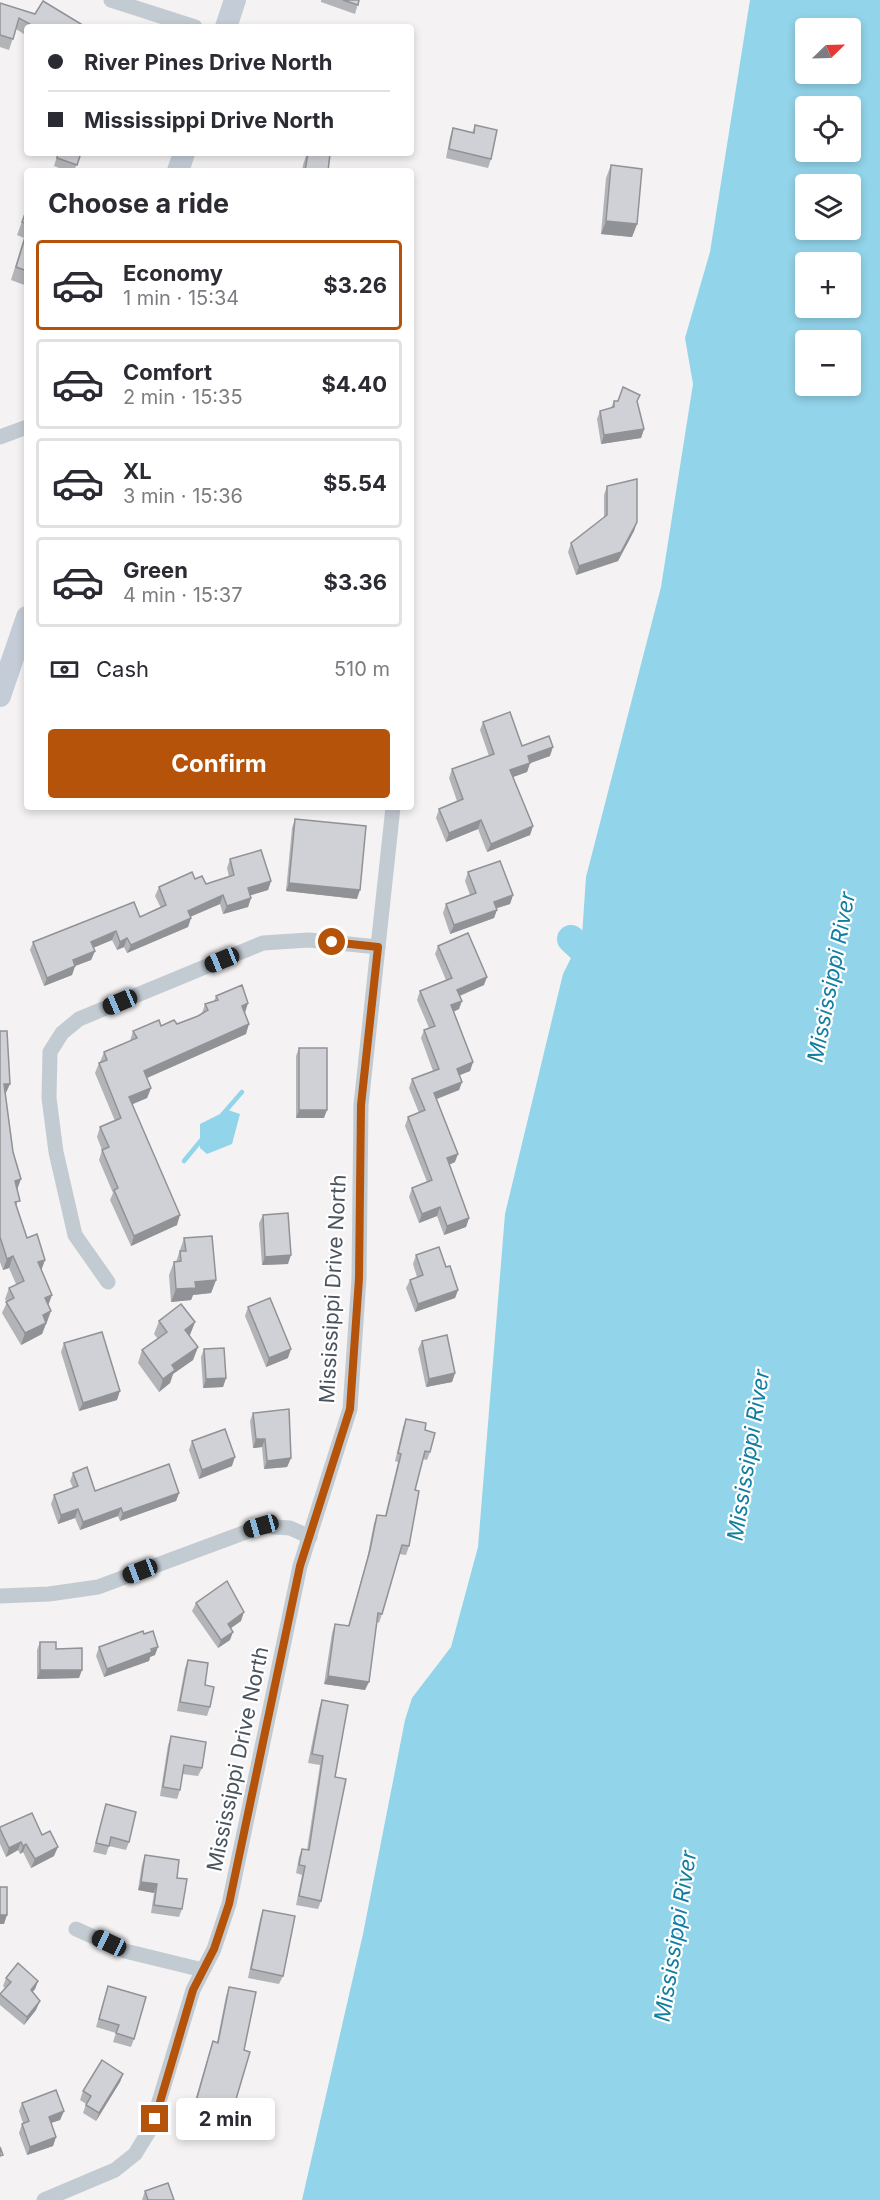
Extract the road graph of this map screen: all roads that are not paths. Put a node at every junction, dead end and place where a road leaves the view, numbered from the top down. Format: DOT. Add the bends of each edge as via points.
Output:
graph roads {
  1 [pos="111,0"];
  2 [pos="235,0"];
  3 [pos="186,24"];
  4 [pos="227,24"];
  5 [pos="24,428"];
  6 [pos="0,437"];
  7 [pos="24,626"];
  8 [pos="0,696"];
  9 [pos="393,810"];
  10 [pos="378,947"];
  11 [pos="108,1282"];
  12 [pos="310,1537"];
  13 [pos="0,1596"];
  14 [pos="76,1929"];
  15 [pos="203,1970"];
  16 [pos="44,2200"];
  1 -- 3 [label="street"];
  2 -- 4 [label="main road"];
  5 -- 6 [label="street"];
  7 -- 8 [label="main road"];
  9 -- 10 [label="street, Mississippi Drive North"];
  10 -- 11 [label="street" via="309,940 263,943 79,1019 62,1033 50,1052 49,1098 56,1152 75,1235"];
  10 -- 12 [label="street, Mississippi Drive North" via="361,1105 359,1278 350,1409"];
  12 -- 13 [label="street" via="277,1525 261,1526 98,1587"];
  12 -- 15 [label="street, Mississippi Drive North" via="300,1566 229,1904"];
  14 -- 15 [label="street" via="125,1951"];
  15 -- 16 [label="street, Mississippi Drive North" via="193,1990 155,2119 135,2154 103,2177"];
}
